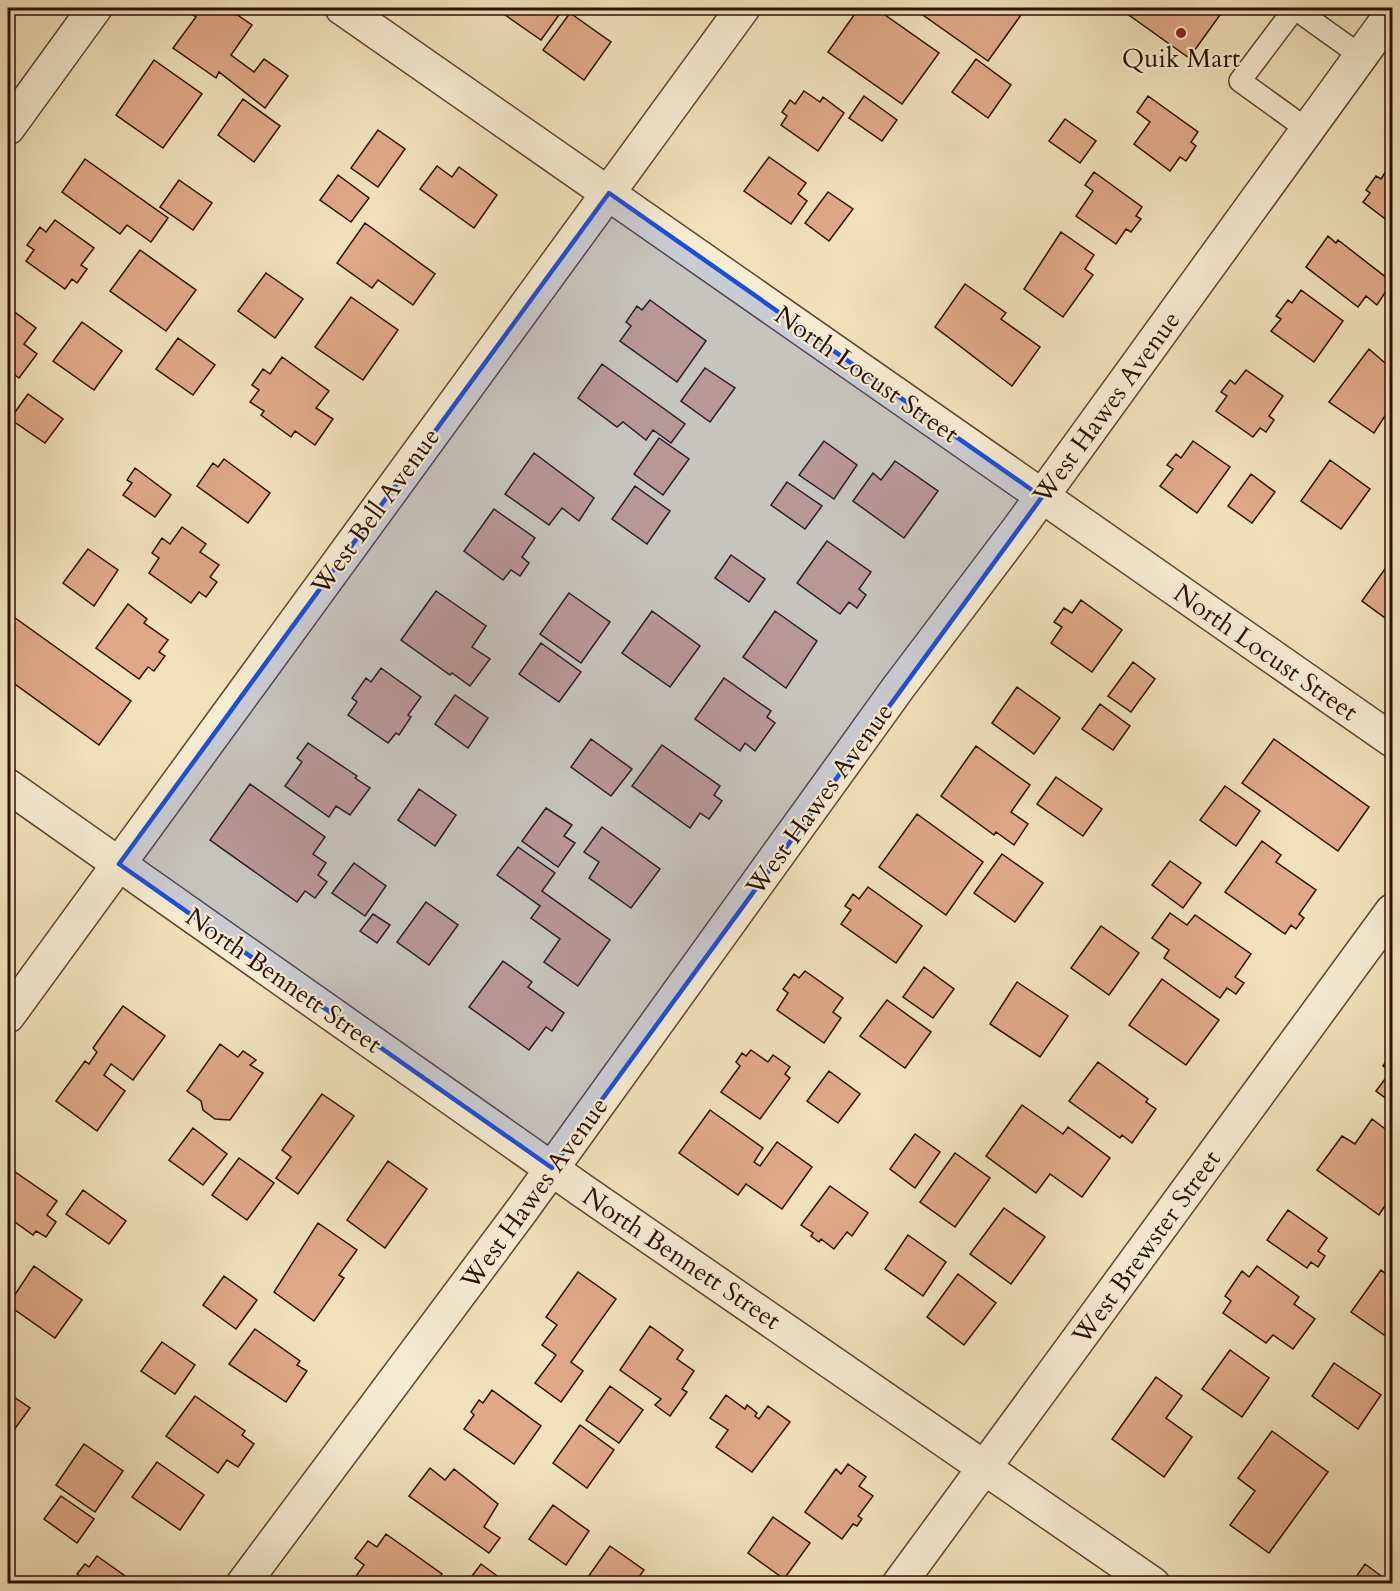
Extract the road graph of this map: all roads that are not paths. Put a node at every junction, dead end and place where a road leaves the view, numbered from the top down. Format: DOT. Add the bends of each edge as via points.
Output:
graph roads {
  1 [pos="95,8"];
  2 [pos="342,8"];
  3 [pos="744,8"];
  4 [pos="1304,10"];
  5 [pos="1392,13"];
  6 [pos="1361,56"];
  7 [pos="8,128"];
  8 [pos="1308,130"];
  9 [pos="609,193"];
  10 [pos="1041,497"];
  11 [pos="1392,740"];
  12 [pos="8,786"];
  13 [pos="119,864"];
  14 [pos="1392,911"];
  15 [pos="8,1016"];
  16 [pos="552,1168"];
  17 [pos="984,1466"];
  18 [pos="243,1584"];
  19 [pos="899,1584"];
  20 [pos="1152,1584"];
  1 -- 7 [label="street"];
  2 -- 9 [label="street, North Locust Street"];
  3 -- 9 [label="street, West Bell Avenue"];
  4 -- 6 [label="lane"];
  4 -- 8 [label="lane" via="1240,81"];
  5 -- 6 [label="street, West Hawes Avenue"];
  6 -- 8 [label="street, West Hawes Avenue"];
  8 -- 10 [label="street, West Hawes Avenue"];
  9 -- 10 [label="street, North Locust Street"];
  9 -- 13 [label="street, West Bell Avenue"];
  10 -- 11 [label="street, North Locust Street"];
  10 -- 16 [label="street, West Hawes Avenue" via="898,688"];
  12 -- 13 [label="street, North Bennett Street"];
  13 -- 15 [label="street, West Bell Avenue"];
  13 -- 16 [label="street, North Bennett Street"];
  14 -- 17 [label="street, West Brewster Street"];
  16 -- 17 [label="street, North Bennett Street"];
  16 -- 18 [label="street, West Hawes Avenue"];
  17 -- 19 [label="street, West Brewster Street"];
  17 -- 20 [label="street, North Bennett Street"];
}
